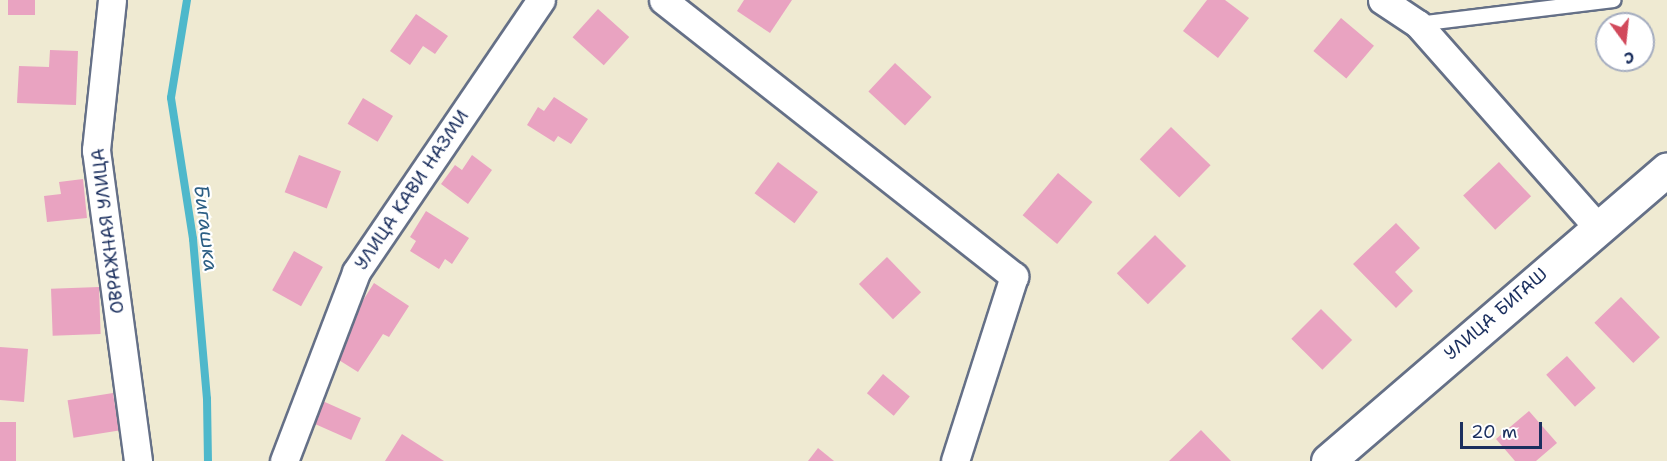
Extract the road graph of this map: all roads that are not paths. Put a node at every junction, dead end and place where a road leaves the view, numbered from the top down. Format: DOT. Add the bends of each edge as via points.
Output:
graph roads {
  1 [pos="112,0"];
  2 [pos="541,0"];
  3 [pos="663,0"];
  4 [pos="1382,0"];
  5 [pos="1614,0"];
  6 [pos="1418,24"];
  7 [pos="1667,169"];
  8 [pos="1598,226"];
  9 [pos="138,461"];
  10 [pos="284,461"];
  11 [pos="955,461"];
  12 [pos="1328,461"];
  1 -- 9 [label="street, ОВРАЖНАЯ УЛИЦА" via="96,150"];
  2 -- 10 [label="street, УЛИЦА КАВИ НАЗМИ" via="356,272"];
  3 -- 11 [label="street" via="1014,276"];
  4 -- 6 [label="street"];
  5 -- 6 [label="lane"];
  6 -- 8 [label="street"];
  7 -- 8 [label="main road, УЛИЦА БИГАШ"];
  8 -- 12 [label="main road, УЛИЦА БИГАШ"];
}
